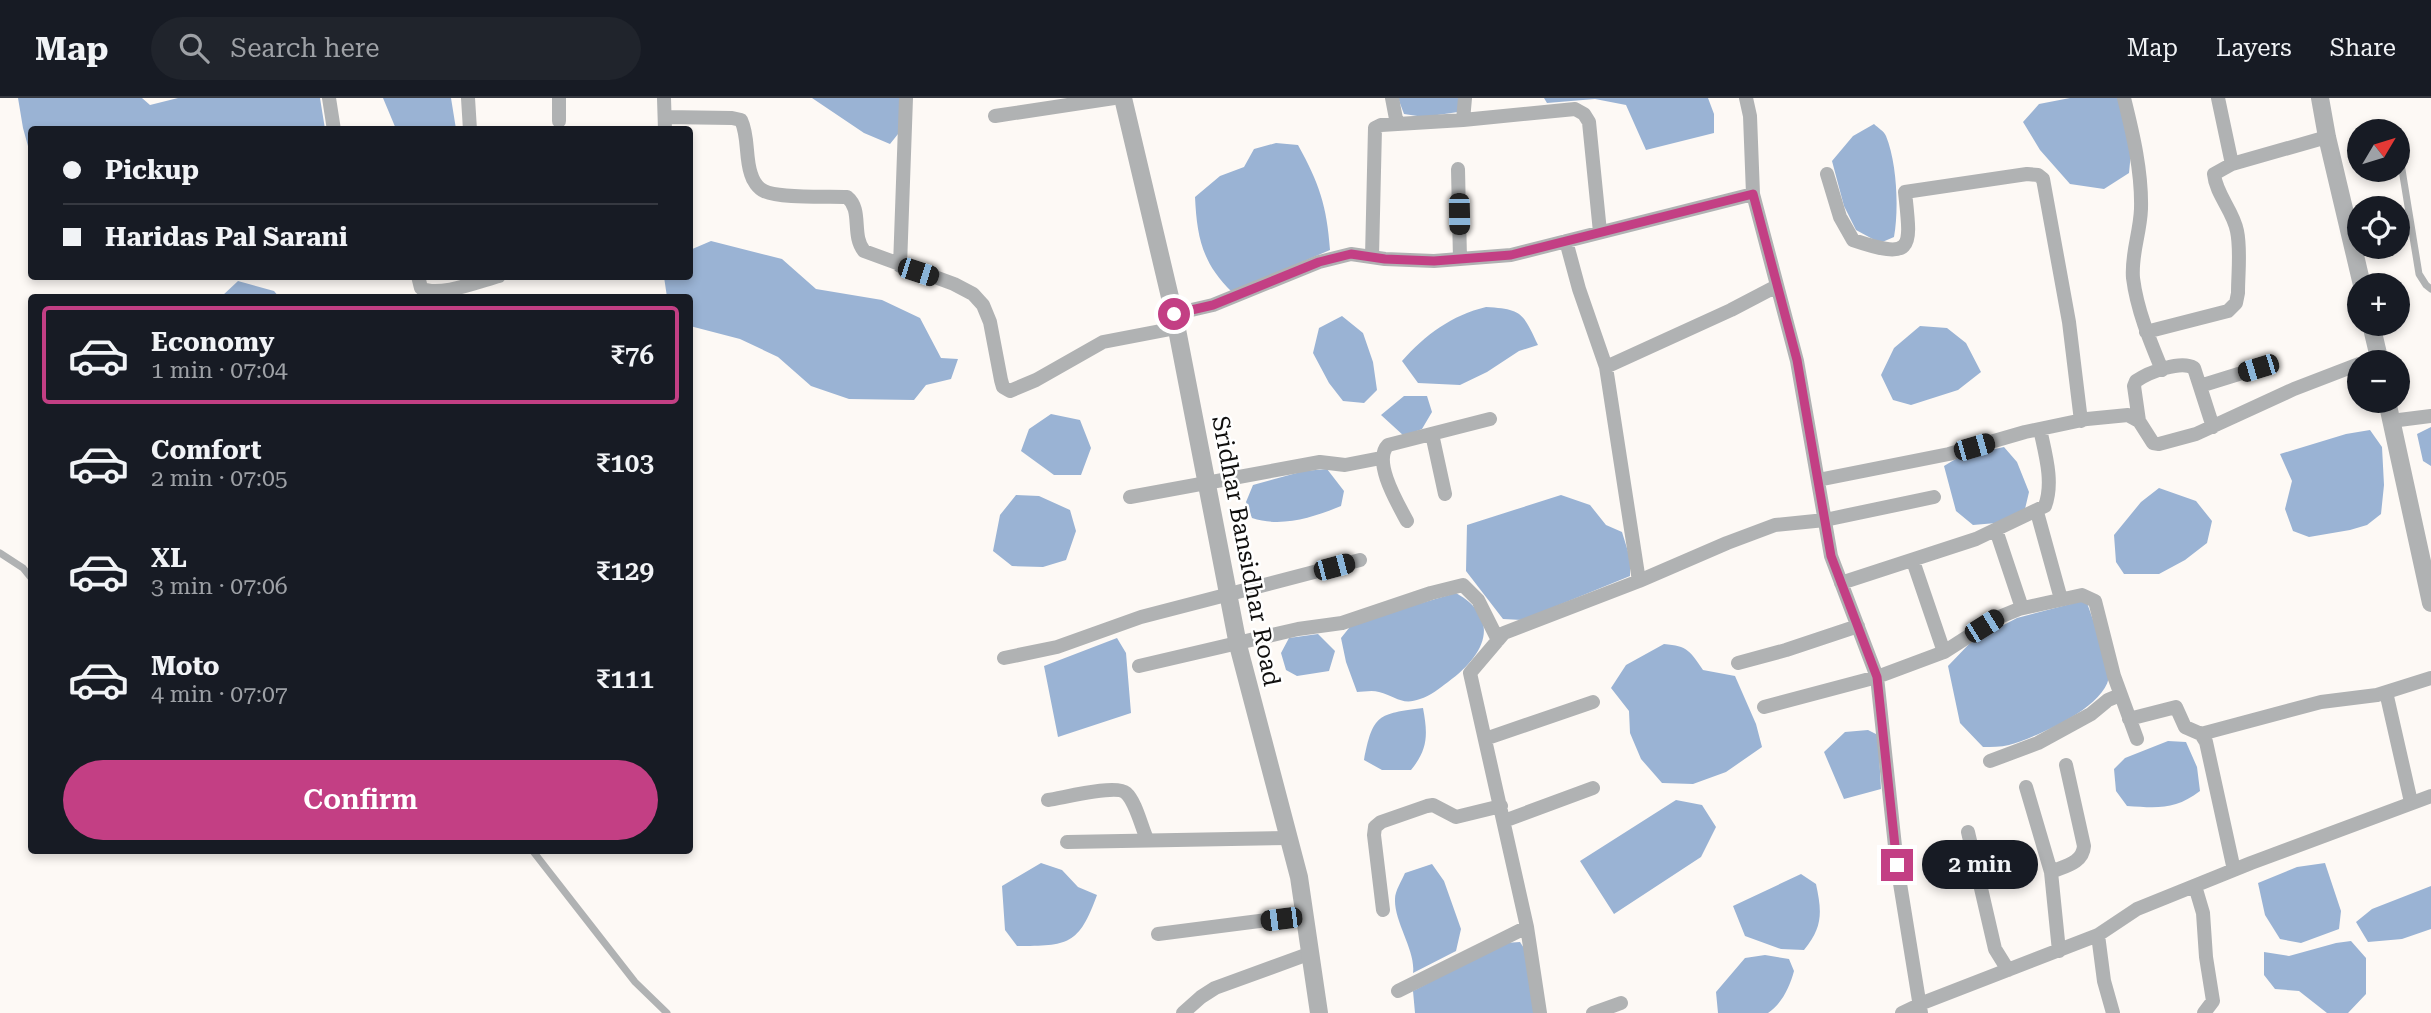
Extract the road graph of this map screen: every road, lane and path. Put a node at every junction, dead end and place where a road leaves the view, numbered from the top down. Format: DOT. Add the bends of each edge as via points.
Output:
graph roads {
  1 [pos="328,98"];
  2 [pos="468,98"];
  3 [pos="559,98"];
  4 [pos="664,98"];
  5 [pos="906,98"];
  6 [pos="1114,98"];
  7 [pos="1123,98"];
  8 [pos="1392,98"];
  9 [pos="1465,98"];
  10 [pos="1746,98"];
  11 [pos="2124,98"];
  12 [pos="2218,98"];
  13 [pos="2320,98"];
  14 [pos="995,116"];
  15 [pos="1463,120"];
  16 [pos="559,121"];
  17 [pos="665,123"];
  18 [pos="1397,124"];
  19 [pos="333,126"];
  20 [pos="470,126"];
  21 [pos="2327,137"];
  22 [pos="2232,164"];
  23 [pos="1458,169"];
  24 [pos="1827,174"];
  25 [pos="2404,182"];
  26 [pos="1753,194"];
  27 [pos="1600,232"];
  28 [pos="1566,241"];
  29 [pos="1372,257"];
  30 [pos="1460,259"];
  31 [pos="900,266"];
  32 [pos="2359,273"];
  33 [pos="419,280"];
  34 [pos="478,280"];
  35 [pos="1777,286"];
  36 [pos="2431,289"];
  37 [pos="1175,321"];
  38 [pos="2146,332"];
  39 [pos="1606,368"];
  40 [pos="2258,368"];
  41 [pos="2347,369"];
  42 [pos="2162,370"];
  43 [pos="2200,386"];
  44 [pos="2389,413"];
  45 [pos="2431,416"];
  46 [pos="1490,419"];
  47 [pos="2081,421"];
  48 [pos="2139,421"];
  49 [pos="2391,421"];
  50 [pos="2213,427"];
  51 [pos="2040,429"];
  52 [pos="1432,434"];
  53 [pos="1381,458"];
  54 [pos="1818,480"];
  55 [pos="1207,481"];
  56 [pos="1445,494"];
  57 [pos="1130,497"];
  58 [pos="1934,497"];
  59 [pos="2037,512"];
  60 [pos="1825,520"];
  61 [pos="1407,521"];
  62 [pos="1996,530"];
  63 [pos="0,553"];
  64 [pos="1360,559"];
  65 [pos="1913,561"];
  66 [pos="28,574"];
  67 [pos="1639,581"];
  68 [pos="1841,583"];
  69 [pos="1228,595"];
  70 [pos="2061,599"];
  71 [pos="2431,603"];
  72 [pos="2022,608"];
  73 [pos="1858,626"];
  74 [pos="1498,640"];
  75 [pos="1238,645"];
  76 [pos="1944,652"];
  77 [pos="1004,658"];
  78 [pos="1738,663"];
  79 [pos="1139,666"];
  80 [pos="1877,677"];
  81 [pos="2431,678"];
  82 [pos="2386,692"];
  83 [pos="2120,695"];
  84 [pos="1593,702"];
  85 [pos="1765,707"];
  86 [pos="2130,719"];
  87 [pos="2201,734"];
  88 [pos="1485,739"];
  89 [pos="2137,739"];
  90 [pos="1990,761"];
  91 [pos="2066,765"];
  92 [pos="2025,787"];
  93 [pos="1592,789"];
  94 [pos="2431,796"];
  95 [pos="1048,800"];
  96 [pos="2411,802"];
  97 [pos="1501,806"];
  98 [pos="1504,821"];
  99 [pos="1968,832"];
  100 [pos="1290,838"];
  101 [pos="1147,839"];
  102 [pos="1067,842"];
  103 [pos="535,854"];
  104 [pos="2234,870"];
  105 [pos="2051,872"];
  106 [pos="2195,886"];
  107 [pos="1383,910"];
  108 [pos="1306,915"];
  109 [pos="1527,927"];
  110 [pos="1158,934"];
  111 [pos="2098,935"];
  112 [pos="2059,951"];
  113 [pos="1311,953"];
  114 [pos="2008,970"];
  115 [pos="1398,991"];
  116 [pos="1621,1003"];
  117 [pos="1921,1009"];
  118 [pos="667,1013"];
  119 [pos="1183,1013"];
  120 [pos="1319,1013"];
  121 [pos="1540,1013"];
  122 [pos="1593,1013"];
  123 [pos="1902,1013"];
  124 [pos="2113,1013"];
  125 [pos="2204,1013"];
  1 -- 19 [label="street"];
  2 -- 20 [label="street"];
  3 -- 16 [label="street"];
  4 -- 17 [label="street"];
  5 -- 31 [label="street"];
  6 -- 14 [label="street"];
  7 -- 37 [label="street, Sridhar Bansidhar Road"];
  8 -- 18 [label="street"];
  9 -- 15 [label="street"];
  10 -- 26 [label="street"];
  11 -- 38 [label="street" via="2135,142 2141,208 2132,254 2133,281"];
  12 -- 22 [label="street"];
  13 -- 21 [label="street"];
  15 -- 18 [label="street"];
  15 -- 27 [label="street" via="1575,109 1584,114 1589,122"];
  17 -- 31 [label="street" via="741,120 750,173 763,191 847,197 855,208 860,246"];
  18 -- 29 [label="street" via="1381,125 1374,136"];
  21 -- 22 [label="street"];
  21 -- 32 [label="street"];
  22 -- 38 [label="street" via="2214,174 2215,187 2237,230 2236,303 2228,311"];
  23 -- 30 [label="street"];
  24 -- 47 [label="street" via="1840,217 1853,240 1899,249 1910,235 1905,192 2027,174 2043,179"];
  25 -- 36 [label="lane" via="2419,274"];
  26 -- 27 [label="street"];
  26 -- 35 [label="street"];
  27 -- 28 [label="street"];
  28 -- 30 [label="street" via="1511,255"];
  28 -- 39 [label="street"];
  29 -- 30 [label="street"];
  29 -- 37 [label="street" via="1351,254 1319,262"];
  31 -- 37 [label="street" via="954,284 983,305 993,331 1003,387 1010,391 1103,342"];
  33 -- 34 [label="street" via="428,292"];
  35 -- 39 [label="street"];
  35 -- 54 [label="street" via="1797,360"];
  37 -- 55 [label="street, Sridhar Bansidhar Road"];
  38 -- 42 [label="street"];
  39 -- 67 [label="street"];
  40 -- 43 [label="street"];
  41 -- 50 [label="street"];
  42 -- 43 [label="street" via="2190,365"];
  42 -- 48 [label="street" via="2141,377 2134,386"];
  43 -- 50 [label="street"];
  44 -- 49 [label="street"];
  45 -- 49 [label="street"];
  46 -- 52 [label="street"];
  47 -- 48 [label="street" via="2128,415"];
  47 -- 51 [label="street"];
  48 -- 50 [label="street" via="2153,443 2159,444"];
  49 -- 71 [label="street"];
  51 -- 54 [label="street" via="1949,454"];
  51 -- 59 [label="street" via="2048,498"];
  52 -- 53 [label="street" via="1388,445"];
  52 -- 56 [label="street"];
  53 -- 55 [label="street" via="1345,465 1320,462"];
  53 -- 61 [label="street" via="1392,494"];
  54 -- 60 [label="street"];
  55 -- 57 [label="street"];
  55 -- 69 [label="street, Sridhar Bansidhar Road"];
  58 -- 60 [label="street"];
  59 -- 62 [label="street"];
  59 -- 70 [label="street"];
  60 -- 67 [label="street" via="1775,525"];
  60 -- 68 [label="street"];
  62 -- 65 [label="street"];
  62 -- 72 [label="street"];
  63 -- 66 [label="lane"];
  64 -- 69 [label="street"];
  65 -- 68 [label="street"];
  65 -- 76 [label="street"];
  67 -- 74 [label="street" via="1504,633"];
  68 -- 73 [label="street"];
  69 -- 75 [label="street, Sridhar Bansidhar Road"];
  69 -- 77 [label="street" via="1141,617 1057,647"];
  70 -- 72 [label="street"];
  70 -- 83 [label="street" via="2082,595 2095,601"];
  72 -- 76 [label="street" via="1997,618"];
  73 -- 78 [label="street"];
  73 -- 80 [label="street"];
  74 -- 75 [label="street" via="1478,600 1463,585 1342,623"];
  74 -- 88 [label="street" via="1470,673"];
  75 -- 79 [label="street"];
  75 -- 100 [label="street, Sridhar Bansidhar Road"];
  76 -- 80 [label="street"];
  80 -- 85 [label="street"];
  80 -- 117 [label="street" via="1897,865"];
  81 -- 82 [label="street"];
  82 -- 87 [label="street" via="2321,702"];
  82 -- 96 [label="street"];
  83 -- 86 [label="street"];
  83 -- 90 [label="street" via="2038,743"];
  84 -- 88 [label="street"];
  86 -- 87 [label="street" via="2176,707 2185,727"];
  86 -- 89 [label="street"];
  87 -- 104 [label="street"];
  88 -- 97 [label="street"];
  91 -- 105 [label="street" via="2084,855"];
  92 -- 105 [label="street"];
  93 -- 98 [label="street"];
  94 -- 96 [label="street"];
  95 -- 101 [label="street" via="1122,790 1129,796"];
  96 -- 104 [label="street"];
  97 -- 98 [label="street"];
  97 -- 107 [label="street" via="1456,817 1433,804 1375,827"];
  98 -- 109 [label="street"];
  99 -- 114 [label="street" via="1995,949"];
  100 -- 101 [label="street"];
  100 -- 108 [label="street, Sridhar Bansidhar Road"];
  101 -- 102 [label="street"];
  103 -- 118 [label="lane" via="635,982"];
  104 -- 106 [label="street"];
  105 -- 112 [label="street"];
  106 -- 111 [label="street" via="2137,909"];
  106 -- 125 [label="street" via="2203,913 2213,1001"];
  108 -- 110 [label="street"];
  108 -- 113 [label="street, Sridhar Bansidhar Road"];
  109 -- 115 [label="street"];
  109 -- 121 [label="street"];
  111 -- 112 [label="street"];
  111 -- 124 [label="street"];
  112 -- 114 [label="street"];
  113 -- 119 [label="street" via="1215,988"];
  113 -- 120 [label="street, Sridhar Bansidhar Road"];
  114 -- 117 [label="street"];
  116 -- 122 [label="street"];
  117 -- 123 [label="street"];
}
